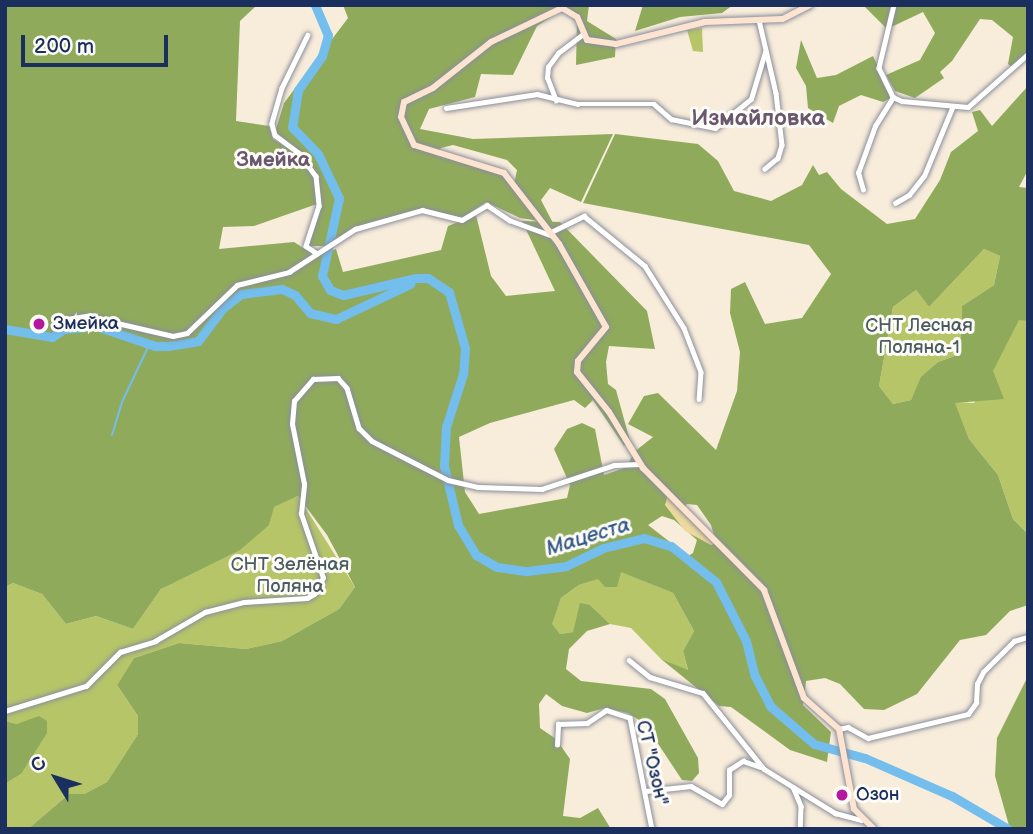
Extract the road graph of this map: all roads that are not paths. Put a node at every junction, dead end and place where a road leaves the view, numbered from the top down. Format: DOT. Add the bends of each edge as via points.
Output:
graph roads {
  1 [pos="810,5"];
  2 [pos="894,5"];
  3 [pos="759,20"];
  4 [pos="308,35"];
  5 [pos="582,35"];
  6 [pos="765,52"];
  7 [pos="1028,54"];
  8 [pos="1019,65"];
  9 [pos="1028,66"];
  10 [pos="893,97"];
  11 [pos="556,101"];
  12 [pos="446,108"];
  13 [pos="952,108"];
  14 [pos="765,169"];
  15 [pos="863,190"];
  16 [pos="895,203"];
  17 [pos="552,234"];
  18 [pos="319,251"];
  19 [pos="53,327"];
  20 [pos="699,399"];
  21 [pos="640,464"];
  22 [pos="1028,637"];
  23 [pos="629,660"];
  24 [pos="5,711"];
  25 [pos="839,729"];
  26 [pos="557,746"];
  27 [pos="764,769"];
  28 [pos="793,786"];
  29 [pos="646,791"];
  30 [pos="861,820"];
  31 [pos="652,829"];
  32 [pos="800,829"];
  33 [pos="874,829"];
  1 -- 3 [label="street" via="782,19"];
  2 -- 10 [label="street" via="879,68"];
  3 -- 5 [label="street" via="683,26 616,44 599,45"];
  3 -- 6 [label="street"];
  4 -- 18 [label="street" via="282,88 272,124 275,135 299,153 316,176 318,214 306,246"];
  5 -- 11 [label="street" via="548,67"];
  5 -- 17 [label="street" via="572,12 562,8 551,12 491,42 433,88 404,102 400,110 407,137 414,145 504,173"];
  6 -- 11 [label="street" via="751,99 715,128 671,119 654,104"];
  6 -- 14 [label="street" via="782,145 778,158"];
  7 -- 8 [label="street"];
  8 -- 9 [label="street"];
  8 -- 13 [label="street" via="979,100 968,107"];
  10 -- 13 [label="street"];
  10 -- 15 [label="street" via="874,126 858,173"];
  11 -- 12 [label="street" via="537,94"];
  13 -- 16 [label="street" via="924,176 909,195"];
  17 -- 18 [label="street" via="509,220 488,205 462,220 422,210 355,229 329,249"];
  17 -- 20 [label="street" via="584,216 645,266 684,328 701,372"];
  17 -- 21 [label="street" via="606,327 578,361 577,372 609,412"];
  18 -- 19 [label="street" via="289,272 237,285 187,334 173,336 87,316"];
  21 -- 24 [label="street" via="614,465 549,488 478,487 448,480 372,440 359,428 348,388 338,378 313,379 294,401 292,424 304,484 301,514 323,578 314,594 244,602 205,612 155,641 120,652 86,687"];
  21 -- 25 [label="street" via="764,590 804,698"];
  22 -- 25 [label="street" via="1014,641 983,672 976,703 968,714 868,738 848,727"];
  23 -- 27 [label="street" via="650,677 703,693"];
  25 -- 30 [label="street" via="851,800"];
  26 -- 29 [label="street, СТ \"Озон\"" via="558,724 587,723 606,710 625,715 632,722"];
  27 -- 28 [label="street"];
  27 -- 29 [label="street" via="743,761 729,770 729,795 722,804 691,786"];
  28 -- 30 [label="street" via="835,813"];
  28 -- 32 [label="street" via="801,806"];
  29 -- 31 [label="street, СТ \"Озон\""];
  30 -- 33 [label="street"];
}
